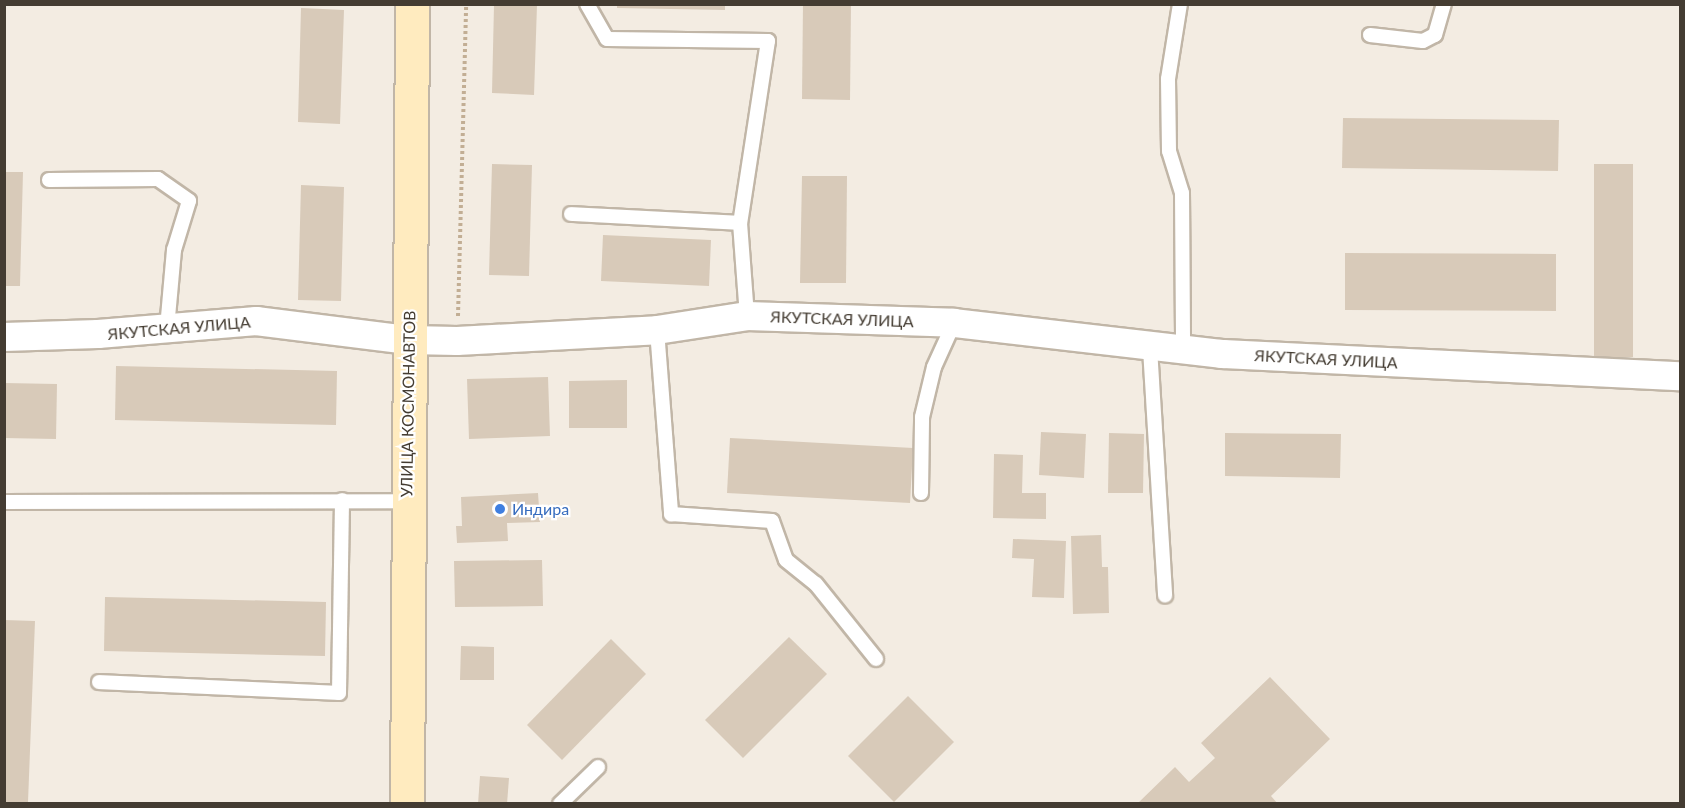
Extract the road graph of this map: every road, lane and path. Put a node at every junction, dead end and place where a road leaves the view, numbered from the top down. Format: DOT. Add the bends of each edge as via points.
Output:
graph roads {
  1 [pos="412,4"];
  2 [pos="466,4"];
  3 [pos="587,4"];
  4 [pos="1180,4"];
  5 [pos="1444,4"];
  6 [pos="1370,35"];
  7 [pos="49,180"];
  8 [pos="571,214"];
  9 [pos="740,223"];
  10 [pos="747,316"];
  11 [pos="954,322"];
  12 [pos="167,329"];
  13 [pos="657,330"];
  14 [pos="4,337"];
  15 [pos="409,340"];
  16 [pos="458,341"];
  17 [pos="1150,348"];
  18 [pos="1183,350"];
  19 [pos="1680,376"];
  20 [pos="921,493"];
  21 [pos="342,500"];
  22 [pos="406,501"];
  23 [pos="4,502"];
  24 [pos="1165,596"];
  25 [pos="876,659"];
  26 [pos="99,682"];
  27 [pos="598,767"];
  28 [pos="407,804"];
  29 [pos="560,804"];
  1 -- 15 [label="street, УЛИЦА КОСМОНАВТОВ"];
  2 -- 16 [label="path"];
  3 -- 9 [label="lane" via="607,39 768,41"];
  4 -- 18 [label="lane" via="1168,79 1169,151 1182,193"];
  5 -- 6 [label="lane" via="1435,35 1423,41"];
  7 -- 12 [label="lane" via="158,179 189,201 174,250"];
  8 -- 9 [label="lane"];
  9 -- 10 [label="lane"];
  10 -- 11 [label="street, ЯКУТСКАЯ УЛИЦА"];
  10 -- 13 [label="street, ЯКУТСКАЯ УЛИЦА"];
  11 -- 17 [label="street, ЯКУТСКАЯ УЛИЦА"];
  11 -- 20 [label="lane" via="934,366 922,417"];
  12 -- 14 [label="street, ЯКУТСКАЯ УЛИЦА"];
  12 -- 15 [label="street, ЯКУТСКАЯ УЛИЦА" via="256,321"];
  13 -- 16 [label="street, ЯКУТСКАЯ УЛИЦА"];
  13 -- 25 [label="lane" via="671,514 772,521 786,560 816,584"];
  15 -- 16 [label="street, ЯКУТСКАЯ УЛИЦА"];
  15 -- 22 [label="street, УЛИЦА КОСМОНАВТОВ"];
  17 -- 18 [label="street, ЯКУТСКАЯ УЛИЦА"];
  17 -- 24 [label="lane"];
  18 -- 19 [label="street, ЯКУТСКАЯ УЛИЦА"];
  21 -- 22 [label="lane"];
  21 -- 23 [label="lane"];
  21 -- 26 [label="lane" via="339,693"];
  22 -- 28 [label="street, УЛИЦА КОСМОНАВТОВ"];
  27 -- 29 [label="lane"];
}
